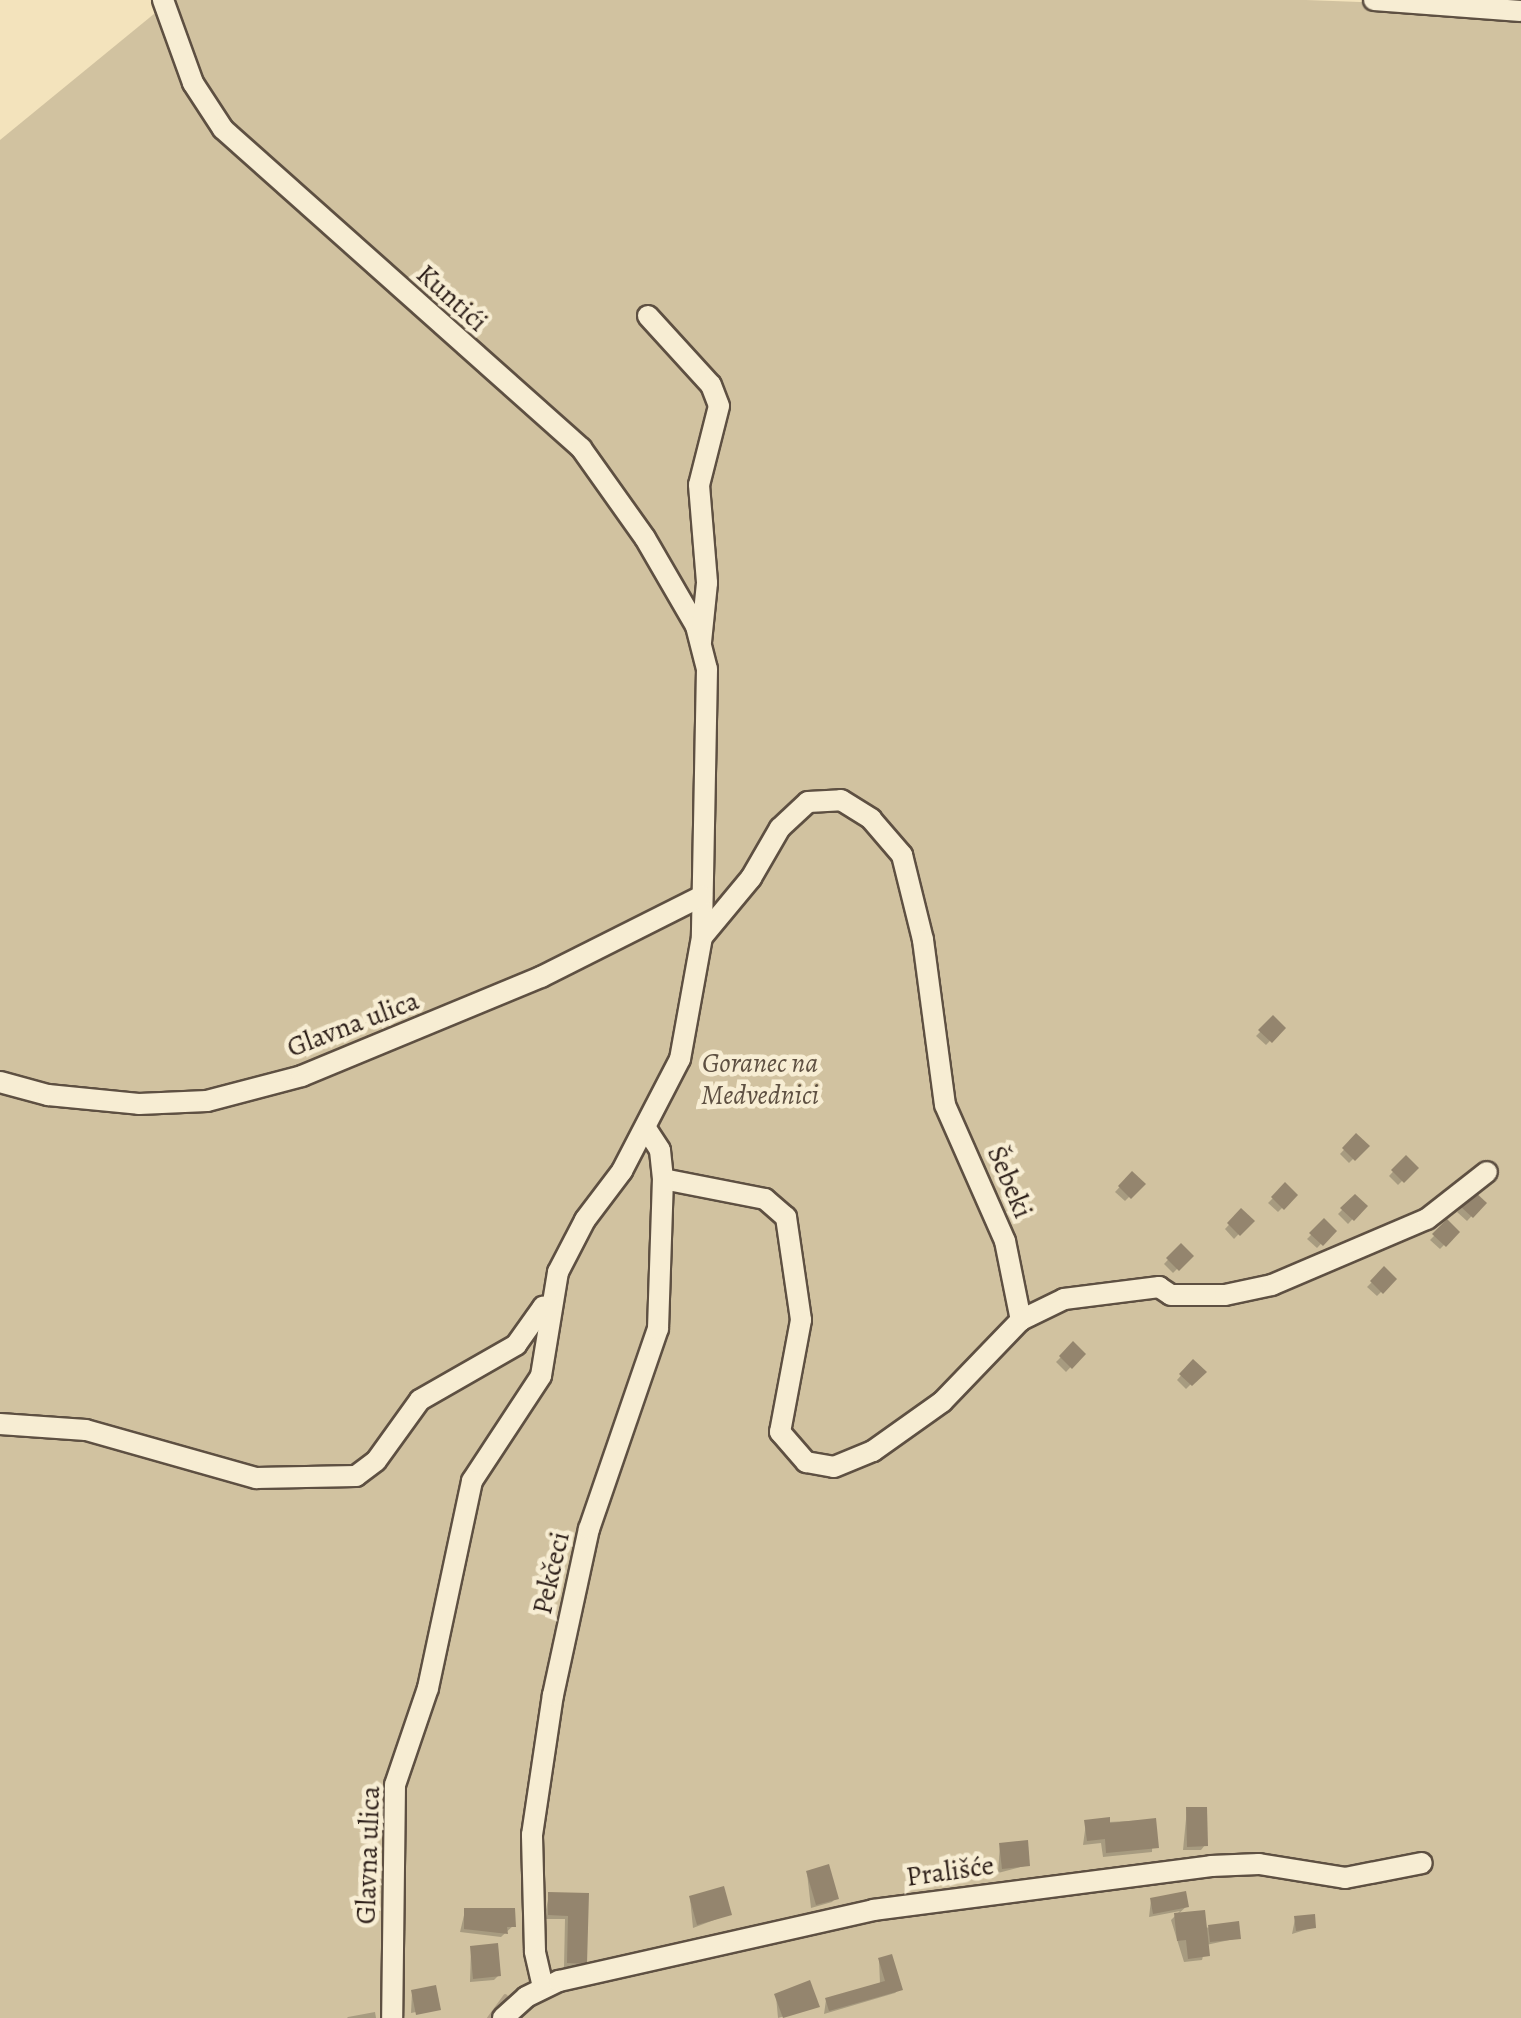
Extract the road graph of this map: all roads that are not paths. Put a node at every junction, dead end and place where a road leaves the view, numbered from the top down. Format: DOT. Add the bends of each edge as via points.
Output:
graph roads {
  1 [pos="163,0"];
  2 [pos="1374,0"];
  3 [pos="1521,12"];
  4 [pos="648,316"];
  5 [pos="701,644"];
  6 [pos="702,896"];
  7 [pos="702,937"];
  8 [pos="0,1082"];
  9 [pos="645,1128"];
  10 [pos="1487,1172"];
  11 [pos="663,1179"];
  12 [pos="552,1306"];
  13 [pos="1021,1320"];
  14 [pos="0,1424"];
  15 [pos="1422,1863"];
  16 [pos="543,1987"];
  17 [pos="392,2018"];
  18 [pos="503,2018"];
  1 -- 5 [label="street, Kuntići" via="192,83 222,129 580,448 645,538"];
  2 -- 3 [label="street"];
  4 -- 5 [label="street, Kuntići" via="711,385 719,406 700,485 707,612"];
  5 -- 6 [label="street, Kuntići" via="707,670"];
  6 -- 7 [label="street, Kuntići"];
  6 -- 8 [label="street, Glavna ulica" via="542,977 302,1076 206,1100 140,1104 48,1095"];
  7 -- 9 [label="street, Glavna ulica" via="680,1059"];
  7 -- 13 [label="street, Šebeki" via="751,878 780,828 808,802 840,800 871,819 902,855 923,940 946,1104 1005,1241"];
  9 -- 11 [label="street, Pekčeci" via="660,1150"];
  9 -- 12 [label="street, Glavna ulica" via="567,1254"];
  10 -- 13 [label="street" via="1426,1219 1272,1285 1225,1295 1171,1296 1159,1287 1064,1298"];
  11 -- 13 [label="street" via="765,1199 786,1216 801,1320 780,1432 806,1462 834,1467 874,1451 942,1402"];
  11 -- 16 [label="street, Pekčeci" via="652,1356 590,1529 553,1695 532,1835 531,1894"];
  12 -- 14 [label="street, Glavna ulica" via="543,1307 516,1345 420,1400 376,1462 356,1476 256,1478 86,1430"];
  12 -- 17 [label="street, Glavna ulica" via="541,1376 472,1481 428,1688 395,1786"];
  15 -- 16 [label="street, Prališće" via="1345,1878 1258,1864 1211,1866 971,1895 873,1910"];
  16 -- 18 [label="street, Prališće"];
}
